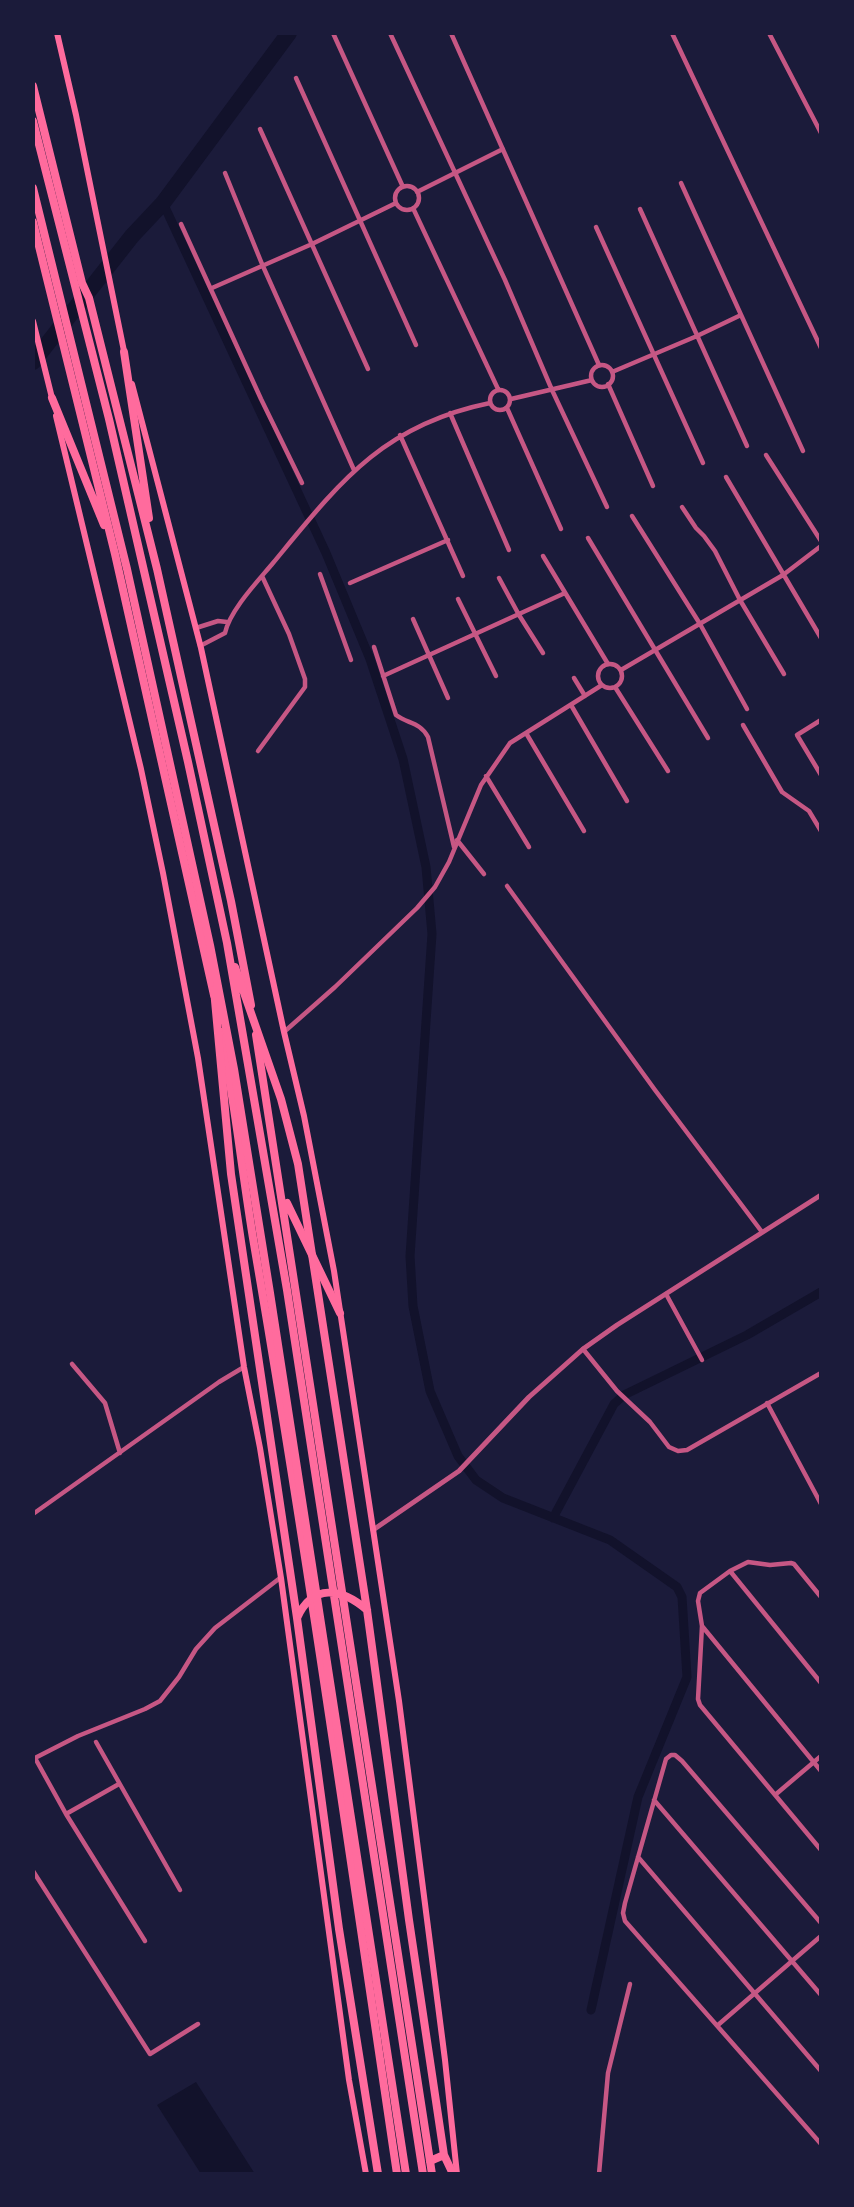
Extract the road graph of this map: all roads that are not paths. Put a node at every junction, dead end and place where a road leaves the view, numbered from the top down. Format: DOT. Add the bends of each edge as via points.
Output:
graph roads {
  1 [pos="57,33"];
  2 [pos="333,33"];
  3 [pos="390,33"];
  4 [pos="451,33"];
  5 [pos="672,33"];
  6 [pos="769,33"];
  7 [pos="296,78"];
  8 [pos="33,86"];
  9 [pos="33,121"];
  10 [pos="260,129"];
  11 [pos="821,133"];
  12 [pos="503,149"];
  13 [pos="225,173"];
  14 [pos="454,173"];
  15 [pos="681,183"];
  16 [pos="403,187"];
  17 [pos="33,188"];
  18 [pos="416,192"];
  19 [pos="396,203"];
  20 [pos="413,208"];
  21 [pos="640,209"];
  22 [pos="361,220"];
  23 [pos="33,222"];
  24 [pos="181,223"];
  25 [pos="596,227"];
  26 [pos="312,244"];
  27 [pos="262,264"];
  28 [pos="212,288"];
  29 [pos="741,315"];
  30 [pos="33,321"];
  31 [pos="697,336"];
  32 [pos="416,345"];
  33 [pos="821,348"];
  34 [pos="124,352"];
  35 [pos="654,355"];
  36 [pos="599,365"];
  37 [pos="368,369"];
  38 [pos="612,372"];
  39 [pos="592,380"];
  40 [pos="608,384"];
  41 [pos="498,389"];
  42 [pos="552,390"];
  43 [pos="52,398"];
  44 [pos="511,398"];
  45 [pos="490,403"];
  46 [pos="507,408"];
  47 [pos="450,413"];
  48 [pos="400,435"];
  49 [pos="747,446"];
  50 [pos="803,451"];
  51 [pos="766,455"];
  52 [pos="703,463"];
  53 [pos="354,470"];
  54 [pos="726,477"];
  55 [pos="302,482"];
  56 [pos="653,486"];
  57 [pos="607,507"];
  58 [pos="682,507"];
  59 [pos="632,516"];
  60 [pos="561,528"];
  61 [pos="588,538"];
  62 [pos="448,540"];
  63 [pos="821,541"];
  64 [pos="821,547"];
  65 [pos="509,550"];
  66 [pos="115,554"];
  67 [pos="542,556"];
  68 [pos="157,569"];
  69 [pos="320,574"];
  70 [pos="783,575"];
  71 [pos="262,576"];
  72 [pos="463,576"];
  73 [pos="499,578"];
  74 [pos="350,583"];
  75 [pos="565,593"];
  76 [pos="458,599"];
  77 [pos="740,600"];
  78 [pos="519,615"];
  79 [pos="412,619"];
  80 [pos="227,622"];
  81 [pos="700,624"];
  82 [pos="196,628"];
  83 [pos="475,633"];
  84 [pos="821,638"];
  85 [pos="200,646"];
  86 [pos="374,647"];
  87 [pos="654,650"];
  88 [pos="542,653"];
  89 [pos="429,654"];
  90 [pos="351,660"];
  91 [pos="608,664"];
  92 [pos="621,670"];
  93 [pos="784,674"];
  94 [pos="383,676"];
  95 [pos="496,677"];
  96 [pos="574,678"];
  97 [pos="602,685"];
  98 [pos="615,687"];
  99 [pos="584,696"];
  100 [pos="448,698"];
  101 [pos="571,705"];
  102 [pos="747,709"];
  103 [pos="821,720"];
  104 [pos="743,725"];
  105 [pos="526,733"];
  106 [pos="708,738"];
  107 [pos="258,751"];
  108 [pos="668,771"];
  109 [pos="821,775"];
  110 [pos="486,776"];
  111 [pos="627,801"];
  112 [pos="584,831"];
  113 [pos="821,831"];
  114 [pos="457,840"];
  115 [pos="529,847"];
  116 [pos="454,848"];
  117 [pos="484,874"];
  118 [pos="507,886"];
  119 [pos="227,943"];
  120 [pos="210,945"];
  121 [pos="284,1032"];
  122 [pos="282,1194"];
  123 [pos="821,1195"];
  124 [pos="762,1232"];
  125 [pos="666,1294"];
  126 [pos="340,1313"];
  127 [pos="583,1349"];
  128 [pos="702,1360"];
  129 [pos="72,1364"];
  130 [pos="244,1367"];
  131 [pos="821,1373"];
  132 [pos="767,1402"];
  133 [pos="120,1453"];
  134 [pos="821,1504"];
  135 [pos="33,1514"];
  136 [pos="373,1530"];
  137 [pos="730,1570"];
  138 [pos="281,1578"];
  139 [pos="821,1597"];
  140 [pos="367,1610"];
  141 [pos="297,1618"];
  142 [pos="702,1626"];
  143 [pos="821,1684"];
  144 [pos="96,1742"];
  145 [pos="821,1756"];
  146 [pos="34,1759"];
  147 [pos="814,1762"];
  148 [pos="821,1771"];
  149 [pos="119,1784"];
  150 [pos="775,1795"];
  151 [pos="654,1800"];
  152 [pos="66,1814"];
  153 [pos="821,1850"];
  154 [pos="638,1857"];
  155 [pos="33,1871"];
  156 [pos="180,1890"];
  157 [pos="821,1923"];
  158 [pos="821,1936"];
  159 [pos="145,1941"];
  160 [pos="792,1962"];
  161 [pos="630,1984"];
  162 [pos="754,1993"];
  163 [pos="821,1995"];
  164 [pos="198,2024"];
  165 [pos="718,2025"];
  166 [pos="821,2071"];
  167 [pos="821,2144"];
  168 [pos="444,2155"];
  169 [pos="430,2161"];
  170 [pos="378,2172"];
  171 [pos="366,2174"];
  172 [pos="397,2174"];
  173 [pos="406,2174"];
  174 [pos="423,2174"];
  175 [pos="432,2174"];
  176 [pos="455,2174"];
  177 [pos="599,2174"];
  1 -- 34 [label="main road"];
  2 -- 16 [label="street"];
  3 -- 14 [label="street"];
  4 -- 12 [label="street"];
  5 -- 33 [label="street"];
  6 -- 11 [label="street"];
  7 -- 22 [label="street"];
  8 -- 68 [label="highway"];
  9 -- 119 [label="highway" via="108,418"];
  10 -- 26 [label="street"];
  12 -- 14 [label="street"];
  12 -- 36 [label="street"];
  13 -- 27 [label="street"];
  14 -- 18 [label="street"];
  14 -- 42 [label="street"];
  15 -- 29 [label="street"];
  16 -- 18 [label="street"];
  16 -- 19 [label="street"];
  17 -- 120 [label="highway" via="127,569"];
  18 -- 20 [label="street" via="419,199"];
  19 -- 20 [label="street" via="405,210"];
  19 -- 22 [label="street"];
  20 -- 41 [label="street"];
  21 -- 31 [label="street"];
  22 -- 26 [label="street"];
  22 -- 32 [label="street"];
  23 -- 66 [label="highway"];
  24 -- 28 [label="street"];
  25 -- 35 [label="street"];
  26 -- 27 [label="street"];
  26 -- 37 [label="street"];
  27 -- 28 [label="street"];
  27 -- 53 [label="street"];
  28 -- 55 [label="street"];
  29 -- 31 [label="street"];
  29 -- 50 [label="street"];
  30 -- 43 [label="main road"];
  31 -- 35 [label="street"];
  31 -- 49 [label="street"];
  34 -- 68 [label="highway"];
  34 -- 82 [label="main road"];
  35 -- 38 [label="street"];
  35 -- 52 [label="street"];
  36 -- 38 [label="street"];
  36 -- 39 [label="street"];
  38 -- 40 [label="street"];
  39 -- 40 [label="street" via="601,386"];
  39 -- 42 [label="street"];
  40 -- 56 [label="street"];
  41 -- 44 [label="street"];
  41 -- 45 [label="street"];
  42 -- 44 [label="street"];
  42 -- 57 [label="street"];
  43 -- 66 [label="highway"];
  43 -- 130 [label="main road" via="163,873 198,1058"];
  44 -- 46 [label="street"];
  45 -- 46 [label="street" via="497,410"];
  45 -- 47 [label="street"];
  46 -- 60 [label="street"];
  47 -- 48 [label="street"];
  47 -- 65 [label="street"];
  48 -- 53 [label="street"];
  48 -- 62 [label="street"];
  51 -- 63 [label="street"];
  53 -- 71 [label="street"];
  54 -- 70 [label="street"];
  58 -- 77 [label="street" via="715,551"];
  59 -- 81 [label="street"];
  61 -- 87 [label="street"];
  62 -- 72 [label="street"];
  62 -- 74 [label="street"];
  64 -- 70 [label="street"];
  66 -- 172 [label="highway" via="233,1093"];
  67 -- 75 [label="street"];
  68 -- 122 [label="highway" via="231,901"];
  69 -- 90 [label="street"];
  70 -- 77 [label="street"];
  70 -- 84 [label="street"];
  71 -- 80 [label="street"];
  71 -- 107 [label="street" via="289,634 305,687"];
  73 -- 78 [label="street"];
  75 -- 78 [label="street"];
  75 -- 91 [label="street"];
  76 -- 83 [label="street"];
  77 -- 81 [label="street"];
  77 -- 93 [label="street"];
  78 -- 83 [label="street"];
  78 -- 88 [label="street"];
  79 -- 89 [label="street"];
  80 -- 82 [label="street"];
  80 -- 85 [label="street" via="225,633"];
  81 -- 87 [label="street"];
  81 -- 102 [label="street"];
  82 -- 85 [label="main road"];
  83 -- 89 [label="street"];
  83 -- 95 [label="street"];
  85 -- 121 [label="main road"];
  86 -- 94 [label="street"];
  87 -- 92 [label="street"];
  87 -- 106 [label="street"];
  89 -- 94 [label="street"];
  89 -- 100 [label="street"];
  91 -- 92 [label="street"];
  91 -- 97 [label="street" via="598,673"];
  92 -- 98 [label="street" via="622,680"];
  94 -- 116 [label="street" via="396,715 418,724 428,737"];
  96 -- 99 [label="street"];
  97 -- 98 [label="street"];
  97 -- 99 [label="street"];
  98 -- 108 [label="street"];
  99 -- 101 [label="street"];
  101 -- 105 [label="street"];
  101 -- 111 [label="street"];
  103 -- 109 [label="street" via="797,735"];
  104 -- 113 [label="street" via="782,792 809,811"];
  105 -- 110 [label="street" via="510,743"];
  105 -- 112 [label="street"];
  110 -- 114 [label="street"];
  110 -- 115 [label="street"];
  114 -- 116 [label="street"];
  114 -- 117 [label="street"];
  116 -- 121 [label="street" via="427,897"];
  118 -- 124 [label="street"];
  119 -- 140 [label="highway" via="281,1099 298,1164"];
  119 -- 174 [label="highway" via="281,1252"];
  120 -- 141 [label="highway" via="230,1174"];
  120 -- 173 [label="highway" via="270,1293"];
  121 -- 126 [label="main road"];
  122 -- 126 [label="highway"];
  122 -- 169 [label="highway"];
  123 -- 124 [label="street"];
  124 -- 125 [label="street"];
  125 -- 127 [label="street"];
  125 -- 128 [label="street"];
  126 -- 136 [label="main road"];
  127 -- 132 [label="street" via="669,1447 678,1451"];
  127 -- 136 [label="street" via="529,1397 459,1471"];
  129 -- 133 [label="street" via="105,1403"];
  130 -- 133 [label="street"];
  130 -- 138 [label="main road"];
  131 -- 132 [label="street"];
  132 -- 134 [label="street"];
  133 -- 135 [label="street"];
  136 -- 176 [label="main road" via="445,2060"];
  137 -- 139 [label="street" via="748,1562 791,1563"];
  137 -- 142 [label="street" via="700,1593"];
  137 -- 143 [label="street"];
  138 -- 146 [label="street" via="215,1628 160,1701"];
  138 -- 171 [label="main road" via="349,2080"];
  140 -- 141 [label="highway" via="346,1595 331,1592 307,1601"];
  140 -- 168 [label="highway"];
  141 -- 170 [label="highway"];
  142 -- 147 [label="street"];
  142 -- 150 [label="street" via="700,1705"];
  144 -- 149 [label="street"];
  145 -- 147 [label="street"];
  146 -- 152 [label="street"];
  147 -- 148 [label="street"];
  147 -- 150 [label="street"];
  149 -- 152 [label="street"];
  149 -- 156 [label="street"];
  150 -- 153 [label="street"];
  151 -- 154 [label="street"];
  151 -- 157 [label="street" via="666,1759 676,1755"];
  151 -- 160 [label="street"];
  152 -- 159 [label="street"];
  154 -- 162 [label="street"];
  154 -- 165 [label="street" via="625,1903 625,1921"];
  155 -- 164 [label="street" via="150,2053"];
  158 -- 160 [label="street"];
  160 -- 162 [label="street"];
  160 -- 163 [label="street"];
  161 -- 177 [label="street" via="608,2073"];
  162 -- 165 [label="street"];
  162 -- 166 [label="street"];
  165 -- 167 [label="street"];
  168 -- 169 [label="highway"];
  168 -- 176 [label="highway"];
  169 -- 175 [label="highway"];
}
